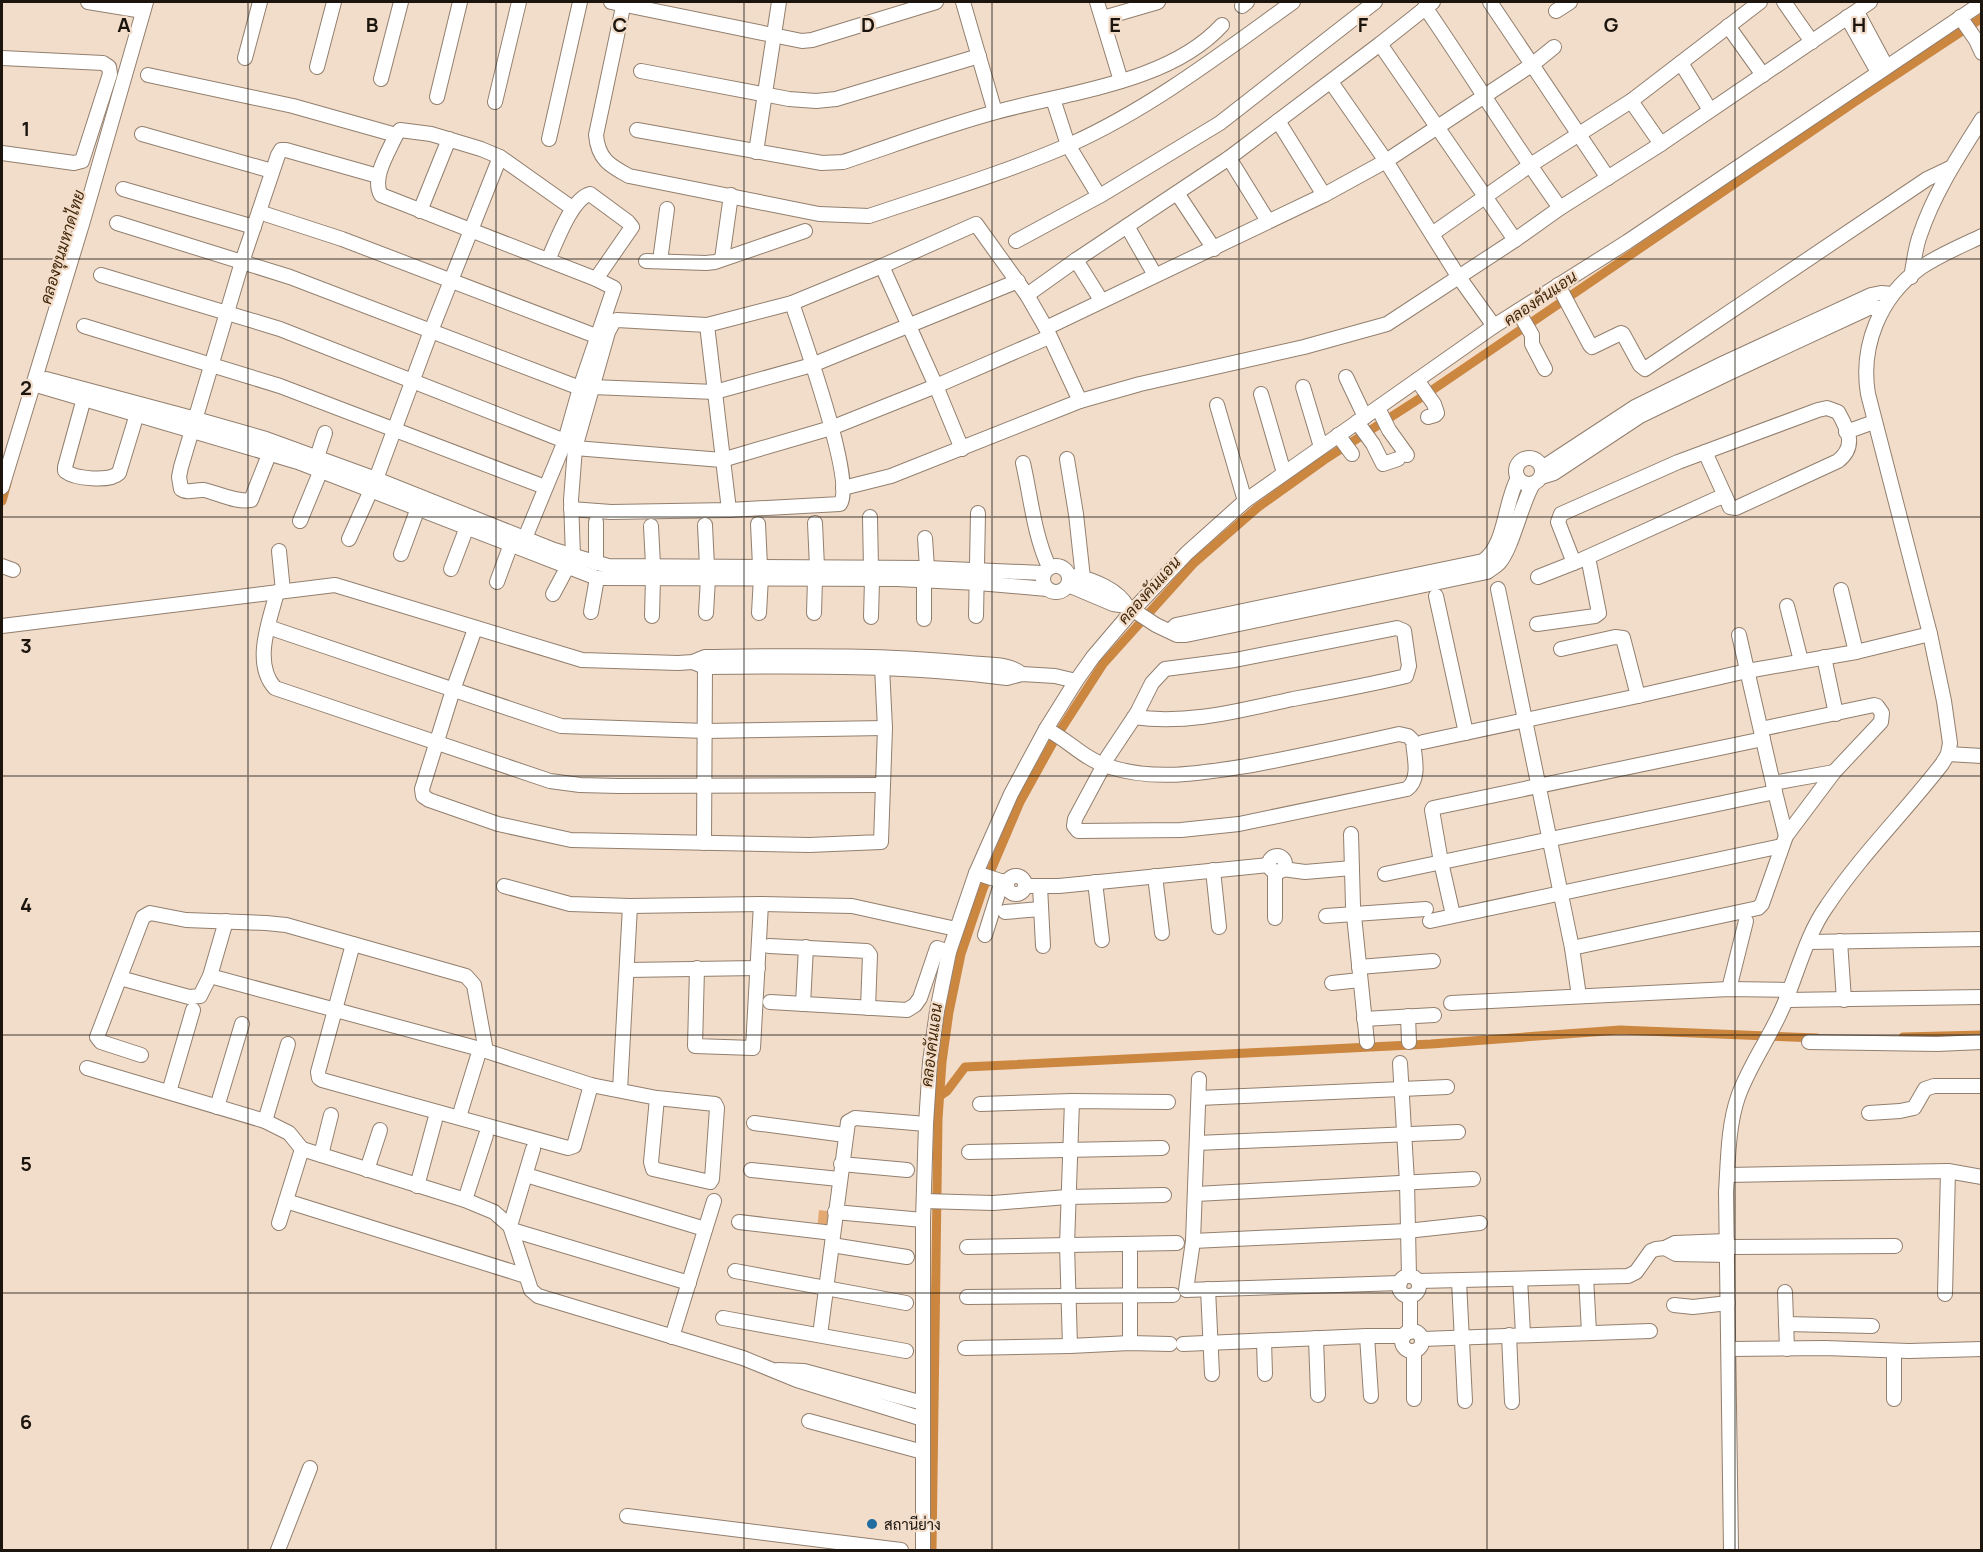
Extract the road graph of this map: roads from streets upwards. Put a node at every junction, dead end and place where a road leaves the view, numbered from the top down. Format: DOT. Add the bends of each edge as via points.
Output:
graph roads {
  1 [pos="89,2"];
  2 [pos="261,2"];
  3 [pos="334,2"];
  4 [pos="401,2"];
  5 [pos="460,2"];
  6 [pos="519,2"];
  7 [pos="580,2"];
  8 [pos="778,2"];
  9 [pos="936,2"];
  10 [pos="963,2"];
  11 [pos="1097,2"];
  12 [pos="1158,2"];
  13 [pos="1293,2"];
  14 [pos="1375,2"];
  15 [pos="1490,2"];
  16 [pos="1570,2"];
  17 [pos="1760,2"];
  18 [pos="1784,2"];
  19 [pos="1870,2"];
  20 [pos="620,3"];
  21 [pos="1982,3"];
  22 [pos="1429,4"];
  23 [pos="144,6"];
  24 [pos="1556,11"];
  25 [pos="1852,14"];
  26 [pos="1103,18"];
  27 [pos="1962,19"];
  28 [pos="1222,25"];
  29 [pos="1728,26"];
  30 [pos="772,36"];
  31 [pos="1812,42"];
  32 [pos="1380,44"];
  33 [pos="1979,46"];
  34 [pos="1554,47"];
  35 [pos="979,56"];
  36 [pos="2,58"];
  37 [pos="244,58"];
  38 [pos="1682,63"];
  39 [pos="1533,64"];
  40 [pos="317,68"];
  41 [pos="1882,69"];
  42 [pos="641,71"];
  43 [pos="148,75"];
  44 [pos="1763,75"];
  45 [pos="381,79"];
  46 [pos="1121,81"];
  47 [pos="1330,82"];
  48 [pos="765,94"];
  49 [pos="1485,95"];
  50 [pos="437,97"];
  51 [pos="1053,99"];
  52 [pos="1631,100"];
  53 [pos="495,102"];
  54 [pos="1710,110"];
  55 [pos="995,112"];
  56 [pos="1982,119"];
  57 [pos="1278,121"];
  58 [pos="1437,127"];
  59 [pos="637,130"];
  60 [pos="1579,133"];
  61 [pos="142,134"];
  62 [pos="396,135"];
  63 [pos="448,139"];
  64 [pos="549,139"];
  65 [pos="1661,144"];
  66 [pos="1068,145"];
  67 [pos="756,152"];
  68 [pos="2,153"];
  69 [pos="500,157"];
  70 [pos="1229,158"];
  71 [pos="1386,160"];
  72 [pos="1530,165"];
  73 [pos="1950,168"];
  74 [pos="272,171"];
  75 [pos="378,176"];
  76 [pos="1608,178"];
  77 [pos="123,189"];
  78 [pos="1177,193"];
  79 [pos="731,195"];
  80 [pos="1324,195"];
  81 [pos="1099,196"];
  82 [pos="1485,196"];
  83 [pos="572,208"];
  84 [pos="1560,208"];
  85 [pos="667,209"];
  86 [pos="420,211"];
  87 [pos="259,212"];
  88 [pos="1268,221"];
  89 [pos="117,223"];
  90 [pos="1126,226"];
  91 [pos="254,228"];
  92 [pos="471,231"];
  93 [pos="805,231"];
  94 [pos="1432,234"];
  95 [pos="1982,236"];
  96 [pos="1515,240"];
  97 [pos="1016,242"];
  98 [pos="1214,249"];
  99 [pos="722,259"];
  100 [pos="548,260"];
  101 [pos="1076,260"];
  102 [pos="242,262"];
  103 [pos="882,266"];
  104 [pos="101,274"];
  105 [pos="1155,275"];
  106 [pos="1458,276"];
  107 [pos="1911,277"];
  108 [pos="596,279"];
  109 [pos="1018,280"];
  110 [pos="451,281"];
  111 [pos="1560,290"];
  112 [pos="1892,294"];
  113 [pos="1027,295"];
  114 [pos="1101,300"];
  115 [pos="792,303"];
  116 [pos="1884,308"];
  117 [pos="227,313"];
  118 [pos="1520,314"];
  119 [pos="707,325"];
  120 [pos="907,325"];
  121 [pos="84,326"];
  122 [pos="1494,326"];
  123 [pos="431,331"];
  124 [pos="1048,333"];
  125 [pos="597,336"];
  126 [pos="212,365"];
  127 [pos="813,365"];
  128 [pos="1726,368"];
  129 [pos="1545,369"];
  130 [pos="1346,377"];
  131 [pos="413,380"];
  132 [pos="42,382"];
  133 [pos="1420,383"];
  134 [pos="936,386"];
  135 [pos="586,387"];
  136 [pos="1303,387"];
  137 [pos="715,392"];
  138 [pos="1261,394"];
  139 [pos="84,395"];
  140 [pos="1080,401"];
  141 [pos="1218,405"];
  142 [pos="1380,412"];
  143 [pos="137,414"];
  144 [pos="1428,417"];
  145 [pos="1362,422"];
  146 [pos="1874,422"];
  147 [pos="195,424"];
  148 [pos="831,428"];
  149 [pos="395,429"];
  150 [pos="1846,432"];
  151 [pos="325,433"];
  152 [pos="1341,438"];
  153 [pos="570,445"];
  154 [pos="7,446"];
  155 [pos="1321,447"];
  156 [pos="962,449"];
  157 [pos="270,452"];
  158 [pos="1705,452"];
  159 [pos="1352,454"];
  160 [pos="1067,459"];
  161 [pos="722,460"];
  162 [pos="5,463"];
  163 [pos="1023,463"];
  164 [pos="319,464"];
  165 [pos="1284,473"];
  166 [pos="1539,476"];
  167 [pos="1518,478"];
  168 [pos="373,484"];
  169 [pos="2,487"];
  170 [pos="545,487"];
  171 [pos="843,488"];
  172 [pos="1725,496"];
  173 [pos="1245,501"];
  174 [pos="418,508"];
  175 [pos="571,509"];
  176 [pos="729,510"];
  177 [pos="442,512"];
  178 [pos="978,513"];
  179 [pos="870,517"];
  180 [pos="300,521"];
  181 [pos="596,522"];
  182 [pos="815,523"];
  183 [pos="758,524"];
  184 [pos="705,525"];
  185 [pos="651,526"];
  186 [pos="467,527"];
  187 [pos="525,538"];
  188 [pos="925,538"];
  189 [pos="349,539"];
  190 [pos="511,544"];
  191 [pos="279,552"];
  192 [pos="401,554"];
  193 [pos="552,555"];
  194 [pos="1588,557"];
  195 [pos="570,562"];
  196 [pos="1574,563"];
  197 [pos="596,564"];
  198 [pos="451,569"];
  199 [pos="1046,570"];
  200 [pos="653,571"];
  201 [pos="707,572"];
  202 [pos="760,572"];
  203 [pos="816,573"];
  204 [pos="872,574"];
  205 [pos="925,574"];
  206 [pos="978,576"];
  207 [pos="1538,577"];
  208 [pos="597,578"];
  209 [pos="1083,578"];
  210 [pos="1068,580"];
  211 [pos="497,582"];
  212 [pos="1047,589"];
  213 [pos="1498,589"];
  214 [pos="1841,590"];
  215 [pos="280,592"];
  216 [pos="553,594"];
  217 [pos="1436,596"];
  218 [pos="1787,606"];
  219 [pos="1133,610"];
  220 [pos="591,612"];
  221 [pos="706,613"];
  222 [pos="814,613"];
  223 [pos="759,614"];
  224 [pos="652,616"];
  225 [pos="976,616"];
  226 [pos="871,617"];
  227 [pos="924,619"];
  228 [pos="1538,624"];
  229 [pos="2,626"];
  230 [pos="268,627"];
  231 [pos="475,629"];
  232 [pos="1170,631"];
  233 [pos="1930,634"];
  234 [pos="1739,635"];
  235 [pos="1561,649"];
  236 [pos="1856,652"];
  237 [pos="1824,657"];
  238 [pos="809,661"];
  239 [pos="1801,661"];
  240 [pos="699,664"];
  241 [pos="926,664"];
  242 [pos="882,667"];
  243 [pos="1747,671"];
  244 [pos="1076,681"];
  245 [pos="453,690"];
  246 [pos="1638,696"];
  247 [pos="1836,714"];
  248 [pos="1134,717"];
  249 [pos="1524,720"];
  250 [pos="885,728"];
  251 [pos="705,731"];
  252 [pos="1055,733"];
  253 [pos="1466,733"];
  254 [pos="1762,734"];
  255 [pos="1423,742"];
  256 [pos="437,744"];
  257 [pos="1948,754"];
  258 [pos="1982,756"];
  259 [pos="1109,764"];
  260 [pos="1834,772"];
  261 [pos="883,785"];
  262 [pos="1538,786"];
  263 [pos="705,787"];
  264 [pos="1774,788"];
  265 [pos="1351,834"];
  266 [pos="1549,839"];
  267 [pos="1784,841"];
  268 [pos="705,843"];
  269 [pos="1441,862"];
  270 [pos="1275,868"];
  271 [pos="1352,868"];
  272 [pos="1213,870"];
  273 [pos="978,873"];
  274 [pos="1385,874"];
  275 [pos="1155,876"];
  276 [pos="1003,881"];
  277 [pos="1095,882"];
  278 [pos="504,886"];
  279 [pos="1040,886"];
  280 [pos="1560,893"];
  281 [pos="761,904"];
  282 [pos="630,906"];
  283 [pos="1041,909"];
  284 [pos="1005,912"];
  285 [pos="1354,914"];
  286 [pos="1453,915"];
  287 [pos="1326,916"];
  288 [pos="1275,918"];
  289 [pos="226,921"];
  290 [pos="1746,921"];
  291 [pos="949,927"];
  292 [pos="1220,927"];
  293 [pos="1162,933"];
  294 [pos="985,935"];
  295 [pos="1982,939"];
  296 [pos="1102,940"];
  297 [pos="1840,941"];
  298 [pos="1809,942"];
  299 [pos="353,944"];
  300 [pos="769,946"];
  301 [pos="806,946"];
  302 [pos="1044,946"];
  303 [pos="1572,948"];
  304 [pos="943,950"];
  305 [pos="1433,961"];
  306 [pos="697,968"];
  307 [pos="758,968"];
  308 [pos="627,970"];
  309 [pos="1359,974"];
  310 [pos="210,976"];
  311 [pos="120,978"];
  312 [pos="1332,983"];
  313 [pos="1729,989"];
  314 [pos="1787,995"];
  315 [pos="1579,996"];
  316 [pos="1982,997"];
  317 [pos="1844,1000"];
  318 [pos="770,1002"];
  319 [pos="1451,1003"];
  320 [pos="803,1004"];
  321 [pos="868,1008"];
  322 [pos="193,1010"];
  323 [pos="336,1010"];
  324 [pos="1434,1015"];
  325 [pos="1408,1016"];
  326 [pos="1364,1019"];
  327 [pos="242,1024"];
  328 [pos="1366,1042"];
  329 [pos="1409,1042"];
  330 [pos="1809,1042"];
  331 [pos="1982,1042"];
  332 [pos="288,1044"];
  333 [pos="483,1050"];
  334 [pos="141,1055"];
  335 [pos="1400,1063"];
  336 [pos="87,1068"];
  337 [pos="1199,1079"];
  338 [pos="591,1084"];
  339 [pos="1982,1086"];
  340 [pos="1447,1087"];
  341 [pos="620,1090"];
  342 [pos="1402,1090"];
  343 [pos="169,1092"];
  344 [pos="657,1098"];
  345 [pos="1199,1098"];
  346 [pos="1072,1101"];
  347 [pos="1168,1102"];
  348 [pos="981,1104"];
  349 [pos="217,1107"];
  350 [pos="1869,1113"];
  351 [pos="331,1115"];
  352 [pos="459,1117"];
  353 [pos="435,1120"];
  354 [pos="265,1121"];
  355 [pos="754,1123"];
  356 [pos="926,1124"];
  357 [pos="380,1130"];
  358 [pos="1458,1132"];
  359 [pos="1404,1134"];
  360 [pos="486,1135"];
  361 [pos="845,1135"];
  362 [pos="1197,1143"];
  363 [pos="1162,1148"];
  364 [pos="302,1149"];
  365 [pos="533,1149"];
  366 [pos="1070,1150"];
  367 [pos="969,1152"];
  368 [pos="321,1155"];
  369 [pos="841,1164"];
  370 [pos="367,1170"];
  371 [pos="751,1170"];
  372 [pos="907,1170"];
  373 [pos="1948,1171"];
  374 [pos="526,1175"];
  375 [pos="1727,1175"];
  376 [pos="1982,1177"];
  377 [pos="839,1179"];
  378 [pos="1473,1179"];
  379 [pos="1407,1182"];
  380 [pos="417,1186"];
  381 [pos="1196,1194"];
  382 [pos="1164,1195"];
  383 [pos="1067,1197"];
  384 [pos="465,1200"];
  385 [pos="714,1201"];
  386 [pos="286,1202"];
  387 [pos="926,1202"];
  388 [pos="835,1212"];
  389 [pos="923,1220"];
  390 [pos="740,1222"];
  391 [pos="279,1223"];
  392 [pos="1480,1223"];
  393 [pos="511,1228"];
  394 [pos="705,1229"];
  395 [pos="1407,1231"];
  396 [pos="833,1239"];
  397 [pos="1193,1241"];
  398 [pos="1177,1243"];
  399 [pos="1067,1245"];
  400 [pos="1130,1245"];
  401 [pos="1895,1246"];
  402 [pos="967,1247"];
  403 [pos="1727,1248"];
  404 [pos="907,1257"];
  405 [pos="735,1271"];
  406 [pos="526,1276"];
  407 [pos="1586,1277"];
  408 [pos="1520,1279"];
  409 [pos="1409,1280"];
  410 [pos="1459,1281"];
  411 [pos="689,1283"];
  412 [pos="826,1288"];
  413 [pos="1208,1289"];
  414 [pos="1785,1292"];
  415 [pos="1945,1294"];
  416 [pos="1173,1295"];
  417 [pos="967,1297"];
  418 [pos="1069,1297"];
  419 [pos="1129,1297"];
  420 [pos="906,1303"];
  421 [pos="1728,1303"];
  422 [pos="1674,1305"];
  423 [pos="723,1318"];
  424 [pos="1786,1324"];
  425 [pos="1872,1326"];
  426 [pos="1650,1331"];
  427 [pos="1589,1332"];
  428 [pos="1523,1334"];
  429 [pos="820,1335"];
  430 [pos="1509,1335"];
  431 [pos="1367,1336"];
  432 [pos="672,1337"];
  433 [pos="1316,1338"];
  434 [pos="1462,1338"];
  435 [pos="1412,1340"];
  436 [pos="1264,1341"];
  437 [pos="1130,1343"];
  438 [pos="1211,1343"];
  439 [pos="1070,1346"];
  440 [pos="965,1348"];
  441 [pos="1787,1348"];
  442 [pos="1728,1349"];
  443 [pos="1982,1349"];
  444 [pos="906,1351"];
  445 [pos="1894,1351"];
  446 [pos="773,1370"];
  447 [pos="1212,1374"];
  448 [pos="1265,1374"];
  449 [pos="1318,1395"];
  450 [pos="1371,1396"];
  451 [pos="1414,1399"];
  452 [pos="1894,1399"];
  453 [pos="1465,1401"];
  454 [pos="1512,1402"];
  455 [pos="923,1403"];
  456 [pos="923,1419"];
  457 [pos="809,1421"];
  458 [pos="923,1452"];
  459 [pos="310,1468"];
  460 [pos="627,1515"];
  461 [pos="278,1551"];
  462 [pos="901,1551"];
  463 [pos="923,1551"];
  464 [pos="1731,1551"];
  1 -- 23 [label="street"];
  2 -- 37 [label="street"];
  3 -- 40 [label="street"];
  4 -- 45 [label="street"];
  5 -- 50 [label="street"];
  6 -- 53 [label="street"];
  7 -- 64 [label="street"];
  8 -- 30 [label="street"];
  9 -- 30 [label="street" via="812,40"];
  10 -- 35 [label="street"];
  11 -- 26 [label="street"];
  12 -- 26 [label="street"];
  13 -- 66 [label="street" via="1187,77 1119,120"];
  14 -- 81 [label="street" via="1220,123"];
  15 -- 39 [label="street"];
  16 -- 24 [label="street"];
  17 -- 29 [label="street"];
  18 -- 31 [label="street"];
  19 -- 25 [label="street"];
  20 -- 30 [label="street"];
  20 -- 79 [label="street" via="596,135 601,156 629,177"];
  21 -- 27 [label="street"];
  22 -- 32 [label="street"];
  22 -- 49 [label="street"];
  23 -- 132 [label="street"];
  25 -- 31 [label="street"];
  25 -- 41 [label="street"];
  26 -- 46 [label="street"];
  27 -- 33 [label="street"];
  27 -- 41 [label="street"];
  28 -- 46 [label="street" via="1188,54"];
  29 -- 38 [label="street"];
  29 -- 44 [label="street"];
  30 -- 48 [label="street"];
  31 -- 44 [label="street"];
  32 -- 47 [label="street"];
  32 -- 58 [label="street"];
  34 -- 39 [label="street"];
  35 -- 48 [label="street" via="836,99 816,101"];
  35 -- 55 [label="street"];
  36 -- 68 [label="street" via="103,63 110,74 82,161"];
  38 -- 52 [label="street"];
  38 -- 54 [label="street"];
  39 -- 49 [label="street"];
  39 -- 60 [label="street"];
  41 -- 111 [label="street"];
  42 -- 48 [label="street"];
  43 -- 62 [label="street" via="293,106"];
  44 -- 54 [label="street"];
  46 -- 51 [label="street"];
  47 -- 57 [label="street"];
  47 -- 71 [label="street"];
  48 -- 67 [label="street"];
  49 -- 58 [label="street"];
  49 -- 72 [label="street"];
  51 -- 55 [label="street"];
  51 -- 66 [label="street"];
  52 -- 60 [label="street"];
  52 -- 65 [label="street"];
  54 -- 65 [label="street"];
  55 -- 67 [label="street" via="834,163"];
  56 -- 73 [label="street"];
  57 -- 70 [label="street"];
  57 -- 80 [label="street"];
  58 -- 71 [label="street"];
  58 -- 82 [label="street"];
  59 -- 67 [label="street"];
  60 -- 72 [label="street"];
  60 -- 76 [label="street"];
  61 -- 74 [label="street"];
  62 -- 63 [label="street" via="406,130"];
  62 -- 75 [label="street"];
  63 -- 69 [label="street"];
  63 -- 86 [label="street"];
  65 -- 76 [label="street"];
  66 -- 79 [label="street" via="1005,171 869,216 819,214"];
  66 -- 81 [label="street"];
  69 -- 83 [label="street"];
  69 -- 92 [label="street"];
  70 -- 78 [label="street"];
  70 -- 88 [label="street"];
  71 -- 80 [label="street"];
  71 -- 94 [label="street"];
  72 -- 82 [label="street"];
  72 -- 84 [label="street"];
  73 -- 107 [label="street" via="1930,207"];
  73 -- 111 [label="street" via="1918,185 1645,369 1621,333 1592,347"];
  74 -- 75 [label="street" via="284,150"];
  74 -- 87 [label="street"];
  75 -- 86 [label="street" via="381,195"];
  76 -- 84 [label="street"];
  77 -- 91 [label="street"];
  78 -- 90 [label="street"];
  78 -- 98 [label="street"];
  79 -- 99 [label="street"];
  80 -- 88 [label="street"];
  81 -- 97 [label="street"];
  82 -- 94 [label="street"];
  82 -- 96 [label="street"];
  83 -- 100 [label="street"];
  83 -- 108 [label="street" via="590,194 632,226"];
  84 -- 96 [label="street"];
  85 -- 99 [label="street" via="653,261 706,263"];
  86 -- 92 [label="street"];
  87 -- 91 [label="street"];
  87 -- 110 [label="street"];
  88 -- 98 [label="street"];
  89 -- 102 [label="street"];
  90 -- 101 [label="street"];
  90 -- 105 [label="street"];
  91 -- 102 [label="street"];
  92 -- 100 [label="street"];
  92 -- 110 [label="street"];
  93 -- 99 [label="street"];
  94 -- 106 [label="street"];
  95 -- 107 [label="street" via="1933,260"];
  96 -- 106 [label="street"];
  98 -- 105 [label="street"];
  100 -- 108 [label="street"];
  101 -- 113 [label="street"];
  101 -- 114 [label="street"];
  102 -- 117 [label="street"];
  102 -- 123 [label="street"];
  103 -- 109 [label="street" via="976,224"];
  103 -- 115 [label="street"];
  103 -- 120 [label="street"];
  104 -- 117 [label="street"];
  105 -- 114 [label="street"];
  106 -- 122 [label="street"];
  106 -- 140 [label="street" via="1387,324"];
  107 -- 112 [label="street"];
  108 -- 125 [label="street" via="614,288"];
  109 -- 113 [label="street"];
  109 -- 120 [label="street"];
  110 -- 123 [label="street"];
  110 -- 125 [label="street"];
  111 -- 118 [label="street"];
  112 -- 116 [label="street"];
  112 -- 128 [label="street" via="1871,296"];
  113 -- 124 [label="street"];
  114 -- 124 [label="street"];
  115 -- 119 [label="street"];
  115 -- 127 [label="street"];
  116 -- 128 [label="street" via="1869,308"];
  116 -- 146 [label="street" via="1866,354 1865,374"];
  117 -- 126 [label="street"];
  117 -- 131 [label="street"];
  118 -- 122 [label="street"];
  118 -- 129 [label="street"];
  119 -- 135 [label="street" via="614,321"];
  119 -- 137 [label="street"];
  120 -- 127 [label="street"];
  120 -- 134 [label="street"];
  121 -- 126 [label="street"];
  122 -- 133 [label="street"];
  123 -- 131 [label="street"];
  123 -- 135 [label="street"];
  124 -- 134 [label="street"];
  124 -- 140 [label="street"];
  125 -- 135 [label="street"];
  126 -- 147 [label="street"];
  126 -- 149 [label="street"];
  127 -- 137 [label="street"];
  127 -- 148 [label="street"];
  128 -- 166 [label="street" via="1637,411"];
  130 -- 145 [label="street"];
  131 -- 149 [label="street"];
  131 -- 153 [label="street"];
  132 -- 139 [label="street"];
  132 -- 154 [label="street"];
  133 -- 142 [label="street"];
  133 -- 144 [label="street" via="1437,413"];
  134 -- 148 [label="street"];
  134 -- 156 [label="street"];
  135 -- 137 [label="street"];
  135 -- 153 [label="street"];
  136 -- 155 [label="street"];
  137 -- 161 [label="street"];
  138 -- 165 [label="street"];
  139 -- 143 [label="street"];
  139 -- 143 [label="street" via="65,467 70,475 116,476"];
  139 -- 147 [label="street"];
  140 -- 156 [label="street"];
  141 -- 173 [label="street"];
  142 -- 145 [label="street"];
  142 -- 145 [label="street" via="1402,457 1383,464"];
  143 -- 147 [label="street"];
  145 -- 152 [label="street"];
  146 -- 150 [label="street"];
  146 -- 233 [label="street"];
  147 -- 157 [label="street"];
  147 -- 157 [label="street" via="179,477 181,489 186,492 201,490 251,500"];
  147 -- 164 [label="street"];
  148 -- 161 [label="street"];
  148 -- 171 [label="street"];
  149 -- 168 [label="street"];
  149 -- 170 [label="street"];
  150 -- 158 [label="street" via="1838,412 1821,409"];
  150 -- 172 [label="street" via="1850,448 1838,462 1736,508 1730,507"];
  151 -- 164 [label="street"];
  152 -- 155 [label="street"];
  152 -- 159 [label="street"];
  153 -- 161 [label="street"];
  153 -- 170 [label="street"];
  153 -- 175 [label="street"];
  154 -- 162 [label="street"];
  155 -- 165 [label="street"];
  156 -- 171 [label="street" via="891,476"];
  157 -- 164 [label="street"];
  158 -- 172 [label="street"];
  158 -- 196 [label="street" via="1561,514 1558,522"];
  160 -- 209 [label="street"];
  161 -- 176 [label="street"];
  162 -- 169 [label="street"];
  163 -- 199 [label="street"];
  164 -- 168 [label="street"];
  164 -- 180 [label="street"];
  165 -- 173 [label="street"];
  166 -- 167 [label="street" via="1525,482"];
  166 -- 167 [label="street" via="1539,462 1523,459 1517,466"];
  166 -- 232 [label="street" via="1526,496 1506,554 1487,572 1186,635"];
  167 -- 232 [label="street" via="1495,549 1483,561 1176,625"];
  168 -- 174 [label="street"];
  168 -- 177 [label="street"];
  168 -- 189 [label="street"];
  170 -- 187 [label="street"];
  171 -- 176 [label="street" via="840,504"];
  172 -- 194 [label="street"];
  173 -- 219 [label="street" via="1187,553"];
  174 -- 177 [label="street"];
  174 -- 192 [label="street"];
  175 -- 176 [label="street"];
  175 -- 195 [label="street"];
  177 -- 186 [label="street"];
  177 -- 187 [label="street"];
  178 -- 206 [label="street"];
  179 -- 204 [label="street"];
  181 -- 197 [label="street"];
  182 -- 203 [label="street"];
  183 -- 202 [label="street"];
  184 -- 201 [label="street"];
  185 -- 200 [label="street"];
  186 -- 190 [label="street"];
  186 -- 198 [label="street"];
  187 -- 193 [label="street"];
  188 -- 205 [label="street"];
  190 -- 193 [label="street"];
  190 -- 211 [label="street"];
  191 -- 215 [label="street"];
  193 -- 195 [label="street"];
  194 -- 196 [label="street"];
  194 -- 228 [label="street" via="1599,613"];
  195 -- 197 [label="street"];
  195 -- 208 [label="street"];
  195 -- 216 [label="street"];
  196 -- 207 [label="street"];
  197 -- 200 [label="street"];
  199 -- 206 [label="street"];
  199 -- 210 [label="street" via="1061,568"];
  199 -- 212 [label="street" via="1043,585"];
  200 -- 201 [label="street"];
  200 -- 208 [label="street"];
  200 -- 224 [label="street"];
  201 -- 202 [label="street"];
  201 -- 221 [label="street"];
  202 -- 203 [label="street"];
  202 -- 223 [label="street"];
  203 -- 204 [label="street"];
  203 -- 222 [label="street"];
  204 -- 205 [label="street"];
  204 -- 226 [label="street"];
  205 -- 206 [label="street"];
  205 -- 227 [label="street"];
  206 -- 212 [label="street"];
  206 -- 225 [label="street"];
  208 -- 220 [label="street"];
  209 -- 210 [label="street"];
  209 -- 219 [label="street" via="1118,595"];
  210 -- 212 [label="street" via="1061,592"];
  210 -- 219 [label="street"];
  213 -- 249 [label="street"];
  214 -- 236 [label="street"];
  215 -- 229 [label="street"];
  215 -- 230 [label="street"];
  215 -- 231 [label="street" via="327,585 345,587"];
  217 -- 253 [label="street"];
  218 -- 239 [label="street"];
  219 -- 232 [label="street"];
  219 -- 244 [label="street"];
  230 -- 245 [label="street"];
  230 -- 256 [label="street" via="264,653 267,678 274,688"];
  231 -- 240 [label="street" via="582,660"];
  231 -- 245 [label="street"];
  233 -- 236 [label="street"];
  233 -- 257 [label="street" via="1944,701"];
  234 -- 243 [label="street"];
  235 -- 246 [label="street" via="1623,638"];
  236 -- 237 [label="street"];
  237 -- 239 [label="street"];
  237 -- 247 [label="street"];
  238 -- 240 [label="street" via="705,657"];
  238 -- 241 [label="street"];
  238 -- 242 [label="street"];
  239 -- 243 [label="street"];
  240 -- 251 [label="street"];
  241 -- 242 [label="street"];
  241 -- 244 [label="street" via="1016,668 1022,674"];
  242 -- 250 [label="street"];
  243 -- 246 [label="street"];
  243 -- 254 [label="street"];
  244 -- 252 [label="street"];
  245 -- 251 [label="street" via="561,726"];
  245 -- 256 [label="street"];
  246 -- 249 [label="street"];
  247 -- 254 [label="street"];
  247 -- 260 [label="street" via="1875,705 1882,715 1881,722"];
  248 -- 248 [label="street" via="1152,683 1165,669 1235,660 1390,629 1404,631 1409,666 1406,676 1192,718 1158,721"];
  248 -- 259 [label="street"];
  249 -- 253 [label="street"];
  249 -- 262 [label="street"];
  250 -- 251 [label="street"];
  250 -- 261 [label="street"];
  251 -- 263 [label="street"];
  252 -- 259 [label="street" via="1069,745"];
  252 -- 273 [label="street" via="1011,794"];
  253 -- 255 [label="street"];
  254 -- 262 [label="street"];
  254 -- 264 [label="street"];
  256 -- 263 [label="street" via="565,784"];
  256 -- 268 [label="street" via="422,789 429,800 498,824 571,840"];
  257 -- 258 [label="street"];
  257 -- 298 [label="street" via="1854,867 1825,908"];
  259 -- 259 [label="street" via="1134,774 1191,774 1399,734 1413,741 1416,778 1407,789 1239,824 1181,830 1078,831 1075,819"];
  260 -- 264 [label="street"];
  260 -- 267 [label="street"];
  261 -- 263 [label="street"];
  261 -- 268 [label="street" via="881,843"];
  262 -- 266 [label="street"];
  262 -- 269 [label="street" via="1433,808"];
  263 -- 268 [label="street"];
  264 -- 266 [label="street"];
  264 -- 267 [label="street"];
  265 -- 271 [label="street"];
  266 -- 269 [label="street"];
  266 -- 280 [label="street"];
  267 -- 280 [label="street"];
  267 -- 303 [label="street" via="1762,904 1756,910"];
  269 -- 274 [label="street"];
  269 -- 286 [label="street"];
  270 -- 271 [label="street" via="1305,872"];
  270 -- 272 [label="street"];
  270 -- 288 [label="street"];
  271 -- 285 [label="street"];
  272 -- 275 [label="street"];
  272 -- 292 [label="street"];
  273 -- 276 [label="street"];
  273 -- 291 [label="street"];
  275 -- 277 [label="street"];
  275 -- 293 [label="street"];
  276 -- 279 [label="street" via="1015,876 1025,886"];
  276 -- 294 [label="street"];
  277 -- 279 [label="street"];
  277 -- 296 [label="street"];
  278 -- 282 [label="street" via="570,904"];
  279 -- 283 [label="street"];
  280 -- 286 [label="street"];
  280 -- 303 [label="street"];
  281 -- 282 [label="street"];
  281 -- 291 [label="street" via="852,906"];
  281 -- 307 [label="street"];
  282 -- 308 [label="street"];
  283 -- 284 [label="street"];
  283 -- 302 [label="street"];
  285 -- 286 [label="street"];
  285 -- 287 [label="street"];
  285 -- 309 [label="street"];
  289 -- 299 [label="street" via="276,923"];
  289 -- 310 [label="street"];
  289 -- 311 [label="street" via="145,915"];
  290 -- 313 [label="street"];
  291 -- 304 [label="street"];
  295 -- 297 [label="street"];
  297 -- 298 [label="street"];
  297 -- 317 [label="street"];
  298 -- 314 [label="street"];
  299 -- 323 [label="street"];
  299 -- 333 [label="street" via="469,977 474,986"];
  300 -- 301 [label="street"];
  301 -- 320 [label="street"];
  301 -- 321 [label="street" via="869,952"];
  303 -- 315 [label="street"];
  304 -- 321 [label="street" via="915,1005 907,1010"];
  304 -- 356 [label="street"];
  305 -- 309 [label="street"];
  306 -- 307 [label="street"];
  306 -- 307 [label="street" via="695,1046 751,1048"];
  306 -- 308 [label="street"];
  308 -- 341 [label="street"];
  309 -- 312 [label="street"];
  309 -- 326 [label="street"];
  310 -- 311 [label="street" via="197,997"];
  310 -- 323 [label="street"];
  311 -- 334 [label="street" via="98,1037 101,1042"];
  313 -- 314 [label="street"];
  313 -- 315 [label="street"];
  314 -- 317 [label="street"];
  314 -- 375 [label="street" via="1738,1098"];
  315 -- 319 [label="street"];
  316 -- 317 [label="street"];
  318 -- 320 [label="street"];
  320 -- 321 [label="street"];
  322 -- 343 [label="street"];
  323 -- 333 [label="street"];
  323 -- 352 [label="street" via="319,1078"];
  324 -- 325 [label="street"];
  325 -- 326 [label="street"];
  325 -- 329 [label="street"];
  326 -- 328 [label="street"];
  327 -- 349 [label="street"];
  330 -- 331 [label="street"];
  332 -- 354 [label="street"];
  333 -- 338 [label="street"];
  333 -- 352 [label="street"];
  335 -- 342 [label="street"];
  336 -- 343 [label="street"];
  337 -- 345 [label="street"];
  338 -- 341 [label="street"];
  338 -- 352 [label="street" via="574,1146 568,1148"];
  339 -- 350 [label="street" via="1934,1086 1925,1089 1914,1108"];
  340 -- 342 [label="street"];
  341 -- 344 [label="street"];
  342 -- 345 [label="street"];
  342 -- 359 [label="street"];
  343 -- 349 [label="street"];
  344 -- 344 [label="street" via="653,1169 710,1182 717,1106"];
  345 -- 362 [label="street"];
  346 -- 347 [label="street"];
  346 -- 348 [label="street"];
  346 -- 366 [label="street"];
  349 -- 354 [label="street"];
  351 -- 368 [label="street"];
  353 -- 380 [label="street"];
  354 -- 364 [label="street" via="289,1132"];
  355 -- 361 [label="street"];
  356 -- 361 [label="street" via="855,1118 848,1122"];
  356 -- 387 [label="street"];
  357 -- 370 [label="street"];
  358 -- 359 [label="street"];
  359 -- 362 [label="street"];
  359 -- 379 [label="street"];
  360 -- 384 [label="street"];
  361 -- 369 [label="street"];
  362 -- 381 [label="street"];
  363 -- 366 [label="street"];
  364 -- 368 [label="street"];
  364 -- 386 [label="street"];
  365 -- 374 [label="street"];
  366 -- 367 [label="street"];
  366 -- 383 [label="street"];
  368 -- 370 [label="street"];
  369 -- 372 [label="street"];
  369 -- 377 [label="street"];
  370 -- 380 [label="street"];
  371 -- 377 [label="street"];
  373 -- 375 [label="street"];
  373 -- 376 [label="street"];
  373 -- 415 [label="street"];
  374 -- 393 [label="street"];
  374 -- 394 [label="street"];
  375 -- 403 [label="street"];
  377 -- 388 [label="street"];
  378 -- 379 [label="street"];
  379 -- 381 [label="street"];
  379 -- 395 [label="street"];
  380 -- 384 [label="street"];
  381 -- 397 [label="street"];
  382 -- 383 [label="street"];
  383 -- 387 [label="street"];
  383 -- 399 [label="street"];
  384 -- 393 [label="street" via="494,1212"];
  385 -- 394 [label="street"];
  386 -- 391 [label="street"];
  386 -- 406 [label="street"];
  387 -- 389 [label="street"];
  388 -- 389 [label="street"];
  388 -- 396 [label="street"];
  389 -- 455 [label="street"];
  390 -- 396 [label="street"];
  392 -- 395 [label="street"];
  393 -- 406 [label="street"];
  393 -- 411 [label="street"];
  394 -- 411 [label="street"];
  395 -- 397 [label="street"];
  395 -- 409 [label="street"];
  396 -- 404 [label="street"];
  396 -- 412 [label="street"];
  397 -- 413 [label="street" via="1186,1290"];
  398 -- 400 [label="street"];
  399 -- 400 [label="street"];
  399 -- 402 [label="street"];
  399 -- 418 [label="street"];
  400 -- 419 [label="street"];
  401 -- 403 [label="street"];
  403 -- 407 [label="street" via="1675,1243 1651,1251 1632,1275"];
  403 -- 421 [label="street"];
  405 -- 412 [label="street"];
  406 -- 432 [label="street" via="538,1296"];
  407 -- 408 [label="street"];
  407 -- 427 [label="street"];
  408 -- 410 [label="street"];
  408 -- 428 [label="street"];
  409 -- 410 [label="street"];
  409 -- 413 [label="street"];
  409 -- 435 [label="street" via="1419,1289 1410,1296"];
  410 -- 434 [label="street"];
  411 -- 432 [label="street"];
  412 -- 420 [label="street"];
  412 -- 429 [label="street"];
  413 -- 438 [label="street"];
  414 -- 424 [label="street"];
  416 -- 419 [label="street"];
  417 -- 418 [label="street"];
  418 -- 419 [label="street"];
  418 -- 439 [label="street"];
  419 -- 437 [label="street"];
  421 -- 422 [label="street"];
  421 -- 442 [label="street"];
  423 -- 429 [label="street"];
  424 -- 425 [label="street"];
  424 -- 441 [label="street"];
  426 -- 427 [label="street"];
  427 -- 428 [label="street"];
  428 -- 430 [label="street"];
  429 -- 444 [label="street"];
  430 -- 434 [label="street"];
  430 -- 454 [label="street"];
  431 -- 433 [label="street"];
  431 -- 435 [label="street"];
  431 -- 450 [label="street"];
  432 -- 446 [label="street"];
  433 -- 436 [label="street"];
  433 -- 449 [label="street"];
  434 -- 435 [label="street"];
  434 -- 453 [label="street"];
  435 -- 451 [label="street"];
  436 -- 438 [label="street"];
  436 -- 448 [label="street"];
  437 -- 438 [label="street"];
  437 -- 439 [label="street"];
  438 -- 447 [label="street"];
  439 -- 440 [label="street"];
  441 -- 442 [label="street"];
  441 -- 445 [label="street"];
  442 -- 464 [label="street"];
  443 -- 445 [label="street"];
  445 -- 452 [label="street"];
  446 -- 455 [label="street" via="804,1371"];
  446 -- 456 [label="street"];
  455 -- 456 [label="street"];
  456 -- 458 [label="street"];
  457 -- 458 [label="street"];
  458 -- 463 [label="street"];
  459 -- 461 [label="street"];
  460 -- 462 [label="street"];
}
